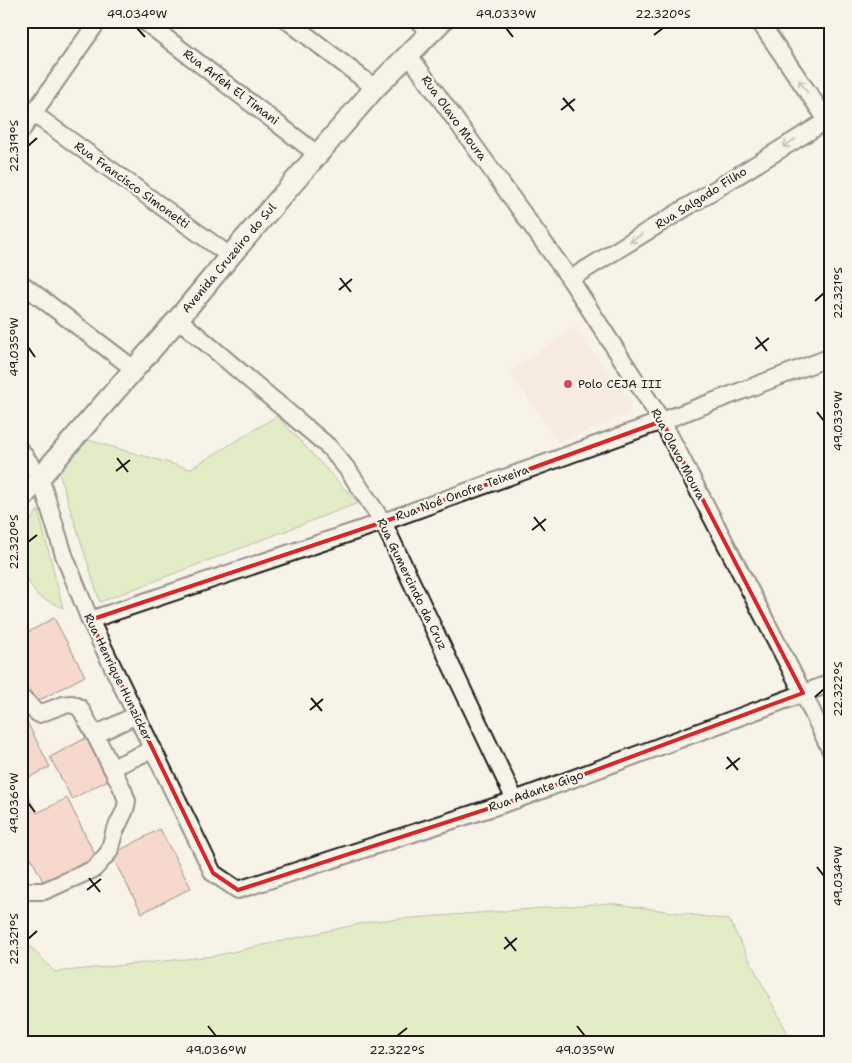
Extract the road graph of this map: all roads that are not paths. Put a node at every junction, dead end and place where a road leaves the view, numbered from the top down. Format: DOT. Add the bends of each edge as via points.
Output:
graph roads {
  1 [pos="98,21"];
  2 [pos="144,21"];
  3 [pos="288,21"];
  4 [pos="760,21"];
  5 [pos="430,25"];
  6 [pos="408,54"];
  7 [pos="376,88"];
  8 [pos="34,114"];
  9 [pos="829,121"];
  10 [pos="21,131"];
  11 [pos="317,154"];
  12 [pos="230,256"];
  13 [pos="570,279"];
  14 [pos="21,283"];
  15 [pos="178,319"];
  16 [pos="831,357"];
  17 [pos="134,369"];
  18 [pos="662,421"];
  19 [pos="21,451"];
  20 [pos="40,477"];
  21 [pos="21,499"];
  22 [pos="383,522"];
  23 [pos="90,620"];
  24 [pos="831,683"];
  25 [pos="803,693"];
  26 [pos="21,699"];
  27 [pos="136,715"];
  28 [pos="96,735"];
  29 [pos="153,749"];
  30 [pos="831,751"];
  31 [pos="112,768"];
  32 [pos="515,800"];
  33 [pos="21,888"];
  34 [pos="238,890"];
  1 -- 8 [label="street"];
  2 -- 11 [label="street, Rua Arfeh El Timani"];
  3 -- 7 [label="street"];
  9 -- 4 [label="street, one-way"];
  5 -- 6 [label="street, Avenida Cruzeiro do Sul"];
  6 -- 7 [label="street, Avenida Cruzeiro do Sul"];
  6 -- 13 [label="street, Rua Olavo Moura"];
  7 -- 11 [label="street, Avenida Cruzeiro do Sul"];
  8 -- 10 [label="street"];
  8 -- 12 [label="street, Rua Francisco Simonetti"];
  9 -- 13 [label="street, Rua Salgado Filho, one-way"];
  11 -- 12 [label="street, Avenida Cruzeiro do Sul"];
  12 -- 15 [label="street, Avenida Cruzeiro do Sul"];
  13 -- 18 [label="street, Rua Olavo Moura"];
  14 -- 17 [label="street"];
  15 -- 17 [label="street, Avenida Cruzeiro do Sul"];
  15 -- 22 [label="street, Rua Gumercindo da Cruz" via="329,447"];
  16 -- 18 [label="street, Rua Noé Onofre Teixeira"];
  17 -- 20 [label="street, Avenida Cruzeiro do Sul"];
  18 -- 22 [label="street, Rua Noé Onofre Teixeira"];
  18 -- 25 [label="street, Rua Olavo Moura"];
  19 -- 20 [label="street, Rua Henrique Hunzicker"];
  20 -- 21 [label="street, Avenida Cruzeiro do Sul"];
  20 -- 23 [label="street, Rua Henrique Hunzicker" via="64,555"];
  22 -- 23 [label="street, Rua Noé Onofre Teixeira"];
  22 -- 32 [label="street, Rua Gumercindo da Cruz"];
  23 -- 27 [label="street, Rua Henrique Hunzicker"];
  24 -- 25 [label="street, Rua Adante Gigo"];
  25 -- 30 [label="street, Rua Olavo Moura"];
  25 -- 32 [label="street, Rua Adante Gigo"];
  26 -- 28 [label="street" via="29,702 39,714 63,704 72,704 80,708"];
  27 -- 28 [label="street"];
  27 -- 29 [label="street, Rua Henrique Hunzicker"];
  28 -- 31 [label="street"];
  29 -- 31 [label="street"];
  29 -- 34 [label="street, Rua Henrique Hunzicker" via="213,873"];
  31 -- 33 [label="street" via="127,801 109,852 94,869 44,891"];
  32 -- 34 [label="street, Rua Adante Gigo"];
}
